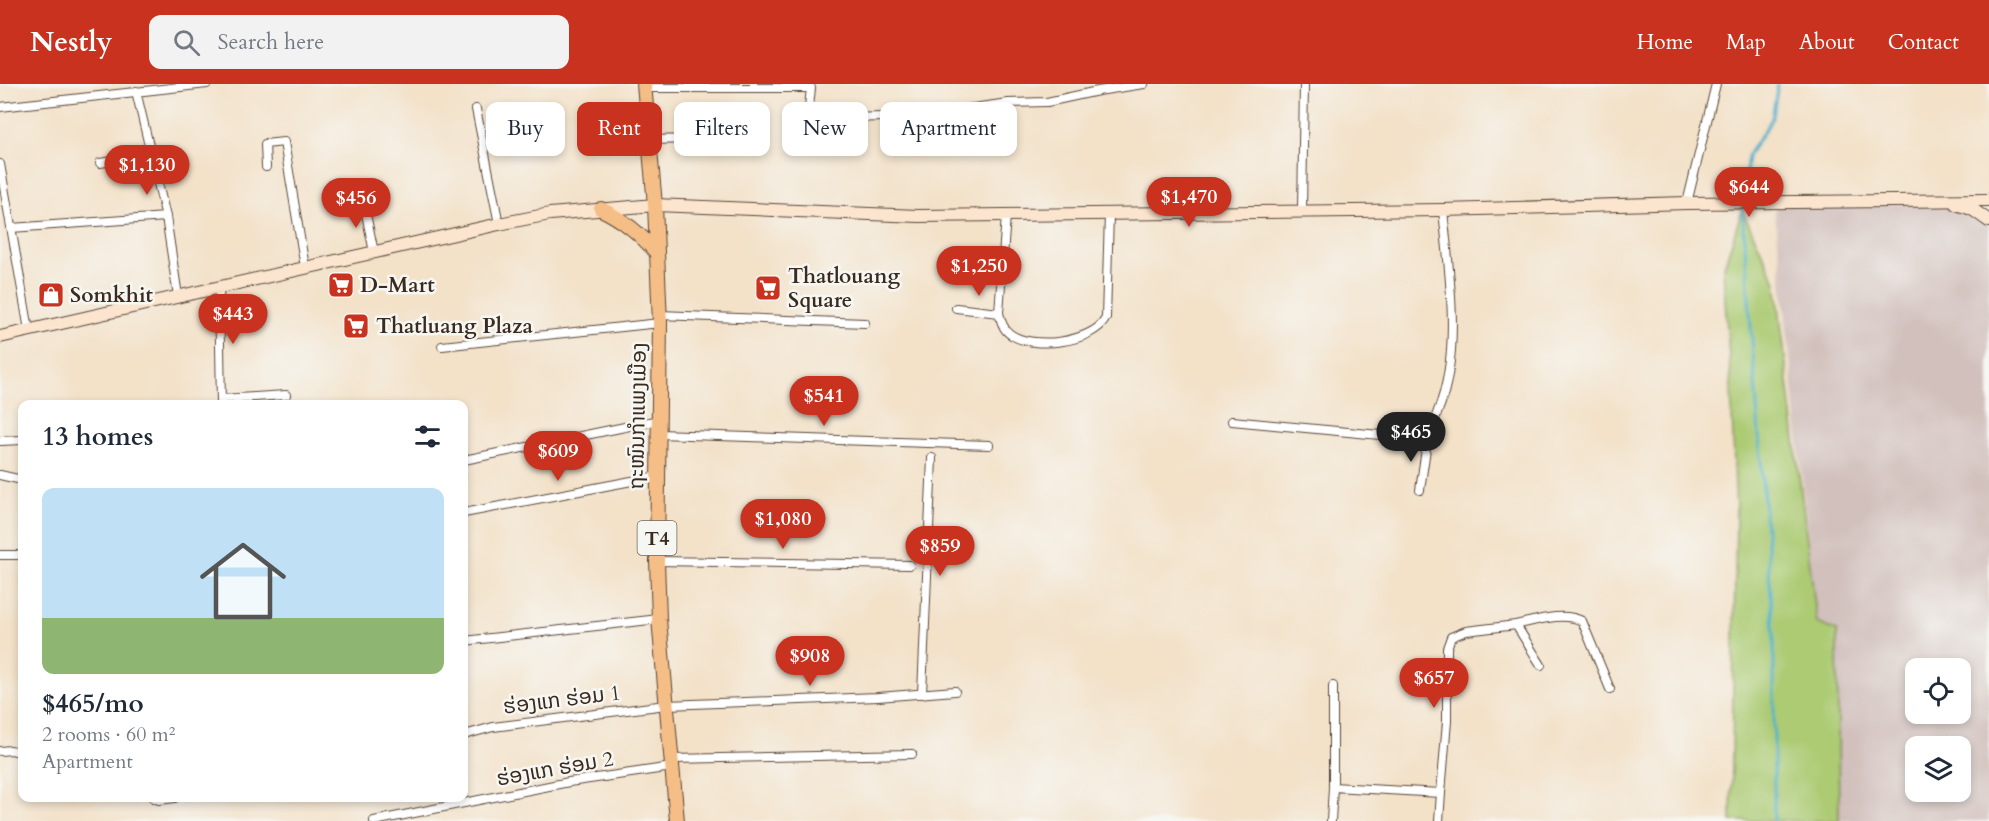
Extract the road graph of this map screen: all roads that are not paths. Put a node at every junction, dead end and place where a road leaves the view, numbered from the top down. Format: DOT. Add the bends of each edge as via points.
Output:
graph roads {
  1 [pos="207,84"];
  2 [pos="1144,84"];
  3 [pos="1304,84"];
  4 [pos="1716,84"];
  5 [pos="645,86"];
  6 [pos="811,86"];
  7 [pos="136,91"];
  8 [pos="646,102"];
  9 [pos="0,107"];
  10 [pos="476,108"];
  11 [pos="151,154"];
  12 [pos="650,156"];
  13 [pos="100,163"];
  14 [pos="0,164"];
  15 [pos="266,167"];
  16 [pos="363,200"];
  17 [pos="1919,200"];
  18 [pos="1989,200"];
  19 [pos="1686,203"];
  20 [pos="655,205"];
  21 [pos="601,209"];
  22 [pos="1443,210"];
  23 [pos="1302,211"];
  24 [pos="1109,214"];
  25 [pos="1006,215"];
  26 [pos="166,217"];
  27 [pos="1989,221"];
  28 [pos="499,224"];
  29 [pos="11,228"];
  30 [pos="374,252"];
  31 [pos="657,253"];
  32 [pos="305,267"];
  33 [pos="219,286"];
  34 [pos="178,296"];
  35 [pos="956,308"];
  36 [pos="999,313"];
  37 [pos="660,319"];
  38 [pos="865,323"];
  39 [pos="29,330"];
  40 [pos="0,337"];
  41 [pos="442,346"];
  42 [pos="286,395"];
  43 [pos="221,400"];
  44 [pos="240,400"];
  45 [pos="1232,421"];
  46 [pos="659,427"];
  47 [pos="1425,434"];
  48 [pos="18,440"];
  49 [pos="0,441"];
  50 [pos="989,445"];
  51 [pos="932,458"];
  52 [pos="468,459"];
  53 [pos="0,475"];
  54 [pos="658,476"];
  55 [pos="18,479"];
  56 [pos="1420,490"];
  57 [pos="468,512"];
  58 [pos="0,555"];
  59 [pos="18,555"];
  60 [pos="657,561"];
  61 [pos="910,565"];
  62 [pos="659,619"];
  63 [pos="1516,625"];
  64 [pos="468,641"];
  65 [pos="1541,665"];
  66 [pos="1333,686"];
  67 [pos="1610,689"];
  68 [pos="955,691"];
  69 [pos="922,694"];
  70 [pos="666,705"];
  71 [pos="468,734"];
  72 [pos="0,751"];
  73 [pos="18,752"];
  74 [pos="912,754"];
  75 [pos="672,763"];
  76 [pos="1333,787"];
  77 [pos="1441,793"];
  78 [pos="374,821"];
  79 [pos="676,821"];
  80 [pos="1331,821"];
  81 [pos="1438,821"];
  1 -- 7 [label="street"];
  2 -- 6 [label="street" via="1047,102 1008,103 918,116 814,119 808,116"];
  3 -- 23 [label="street"];
  4 -- 19 [label="street"];
  5 -- 6 [label="street"];
  5 -- 8 [label="main road, ຖະໜົນກຳແພງເມືອງ / T4"];
  7 -- 9 [label="street"];
  7 -- 11 [label="street"];
  10 -- 28 [label="street"];
  11 -- 13 [label="street"];
  11 -- 26 [label="street"];
  12 -- 20 [label="main road, ຖະໜົນກຳແພງເມືອງ / T4"];
  14 -- 29 [label="street"];
  15 -- 32 [label="street" via="265,144 284,142"];
  16 -- 30 [label="street"];
  17 -- 18 [label="main road"];
  17 -- 19 [label="main road"];
  17 -- 27 [label="main road" via="1963,206"];
  19 -- 22 [label="main road"];
  20 -- 21 [label="main road"];
  20 -- 25 [label="main road" via="918,216"];
  20 -- 31 [label="main road, ຖະໜົນກຳແພງເມືອງ / T4"];
  21 -- 28 [label="main road"];
  21 -- 31 [label="main road" via="620,218"];
  22 -- 23 [label="main road"];
  22 -- 47 [label="street" via="1449,264 1450,354 1446,391"];
  23 -- 24 [label="main road"];
  24 -- 25 [label="main road"];
  24 -- 36 [label="street" via="1106,318 1099,328 1061,343 1029,341 1010,334"];
  25 -- 36 [label="street"];
  26 -- 29 [label="street"];
  26 -- 34 [label="street"];
  28 -- 30 [label="main road"];
  29 -- 39 [label="street"];
  30 -- 32 [label="main road"];
  31 -- 37 [label="main road, ຖະໜົນກຳແພງເມືອງ / T4"];
  32 -- 33 [label="main road"];
  33 -- 34 [label="main road"];
  33 -- 43 [label="street"];
  34 -- 39 [label="main road"];
  35 -- 36 [label="street"];
  37 -- 38 [label="street"];
  37 -- 41 [label="street"];
  37 -- 46 [label="main road, ຖະໜົນກຳແພງເມືອງ / T4"];
  39 -- 40 [label="main road"];
  42 -- 44 [label="street"];
  45 -- 47 [label="street" via="1401,437"];
  46 -- 50 [label="street"];
  46 -- 52 [label="street"];
  46 -- 54 [label="main road, ຖະໜົນກຳແພງເມືອງ / T4"];
  47 -- 56 [label="street"];
  48 -- 49 [label="street"];
  51 -- 69 [label="street"];
  53 -- 55 [label="street"];
  54 -- 57 [label="street"];
  54 -- 60 [label="main road, ຖະໜົນກຳແພງເມືອງ / T4"];
  58 -- 59 [label="street"];
  60 -- 61 [label="street"];
  60 -- 62 [label="main road, ຖະໜົນກຳແພງເມືອງ / T4"];
  62 -- 64 [label="street"];
  62 -- 70 [label="main road, ຖະໜົນກຳແພງເມືອງ / T4"];
  63 -- 65 [label="street"];
  63 -- 67 [label="street" via="1549,618 1582,621"];
  63 -- 77 [label="street" via="1466,631 1451,637 1447,648 1447,721"];
  66 -- 76 [label="street"];
  68 -- 69 [label="street, ຮ່ອງແກ ຮ່ອມ 1"];
  69 -- 70 [label="street, ຮ່ອງແກ ຮ່ອມ 1"];
  70 -- 71 [label="street, ຮ່ອງແກ ຮ່ອມ 1" via="494,727"];
  70 -- 75 [label="main road, ຖະໜົນກຳແພງເມືອງ / T4"];
  72 -- 73 [label="street"];
  74 -- 75 [label="street, ຮ່ອງແກ ຮ່ອມ 2"];
  75 -- 78 [label="street, ຮ່ອງແກ ຮ່ອມ 2"];
  75 -- 79 [label="main road, ຖະໜົນກຳແພງເມືອງ / T4"];
  76 -- 77 [label="street"];
  76 -- 80 [label="street"];
  77 -- 81 [label="street"];
}
